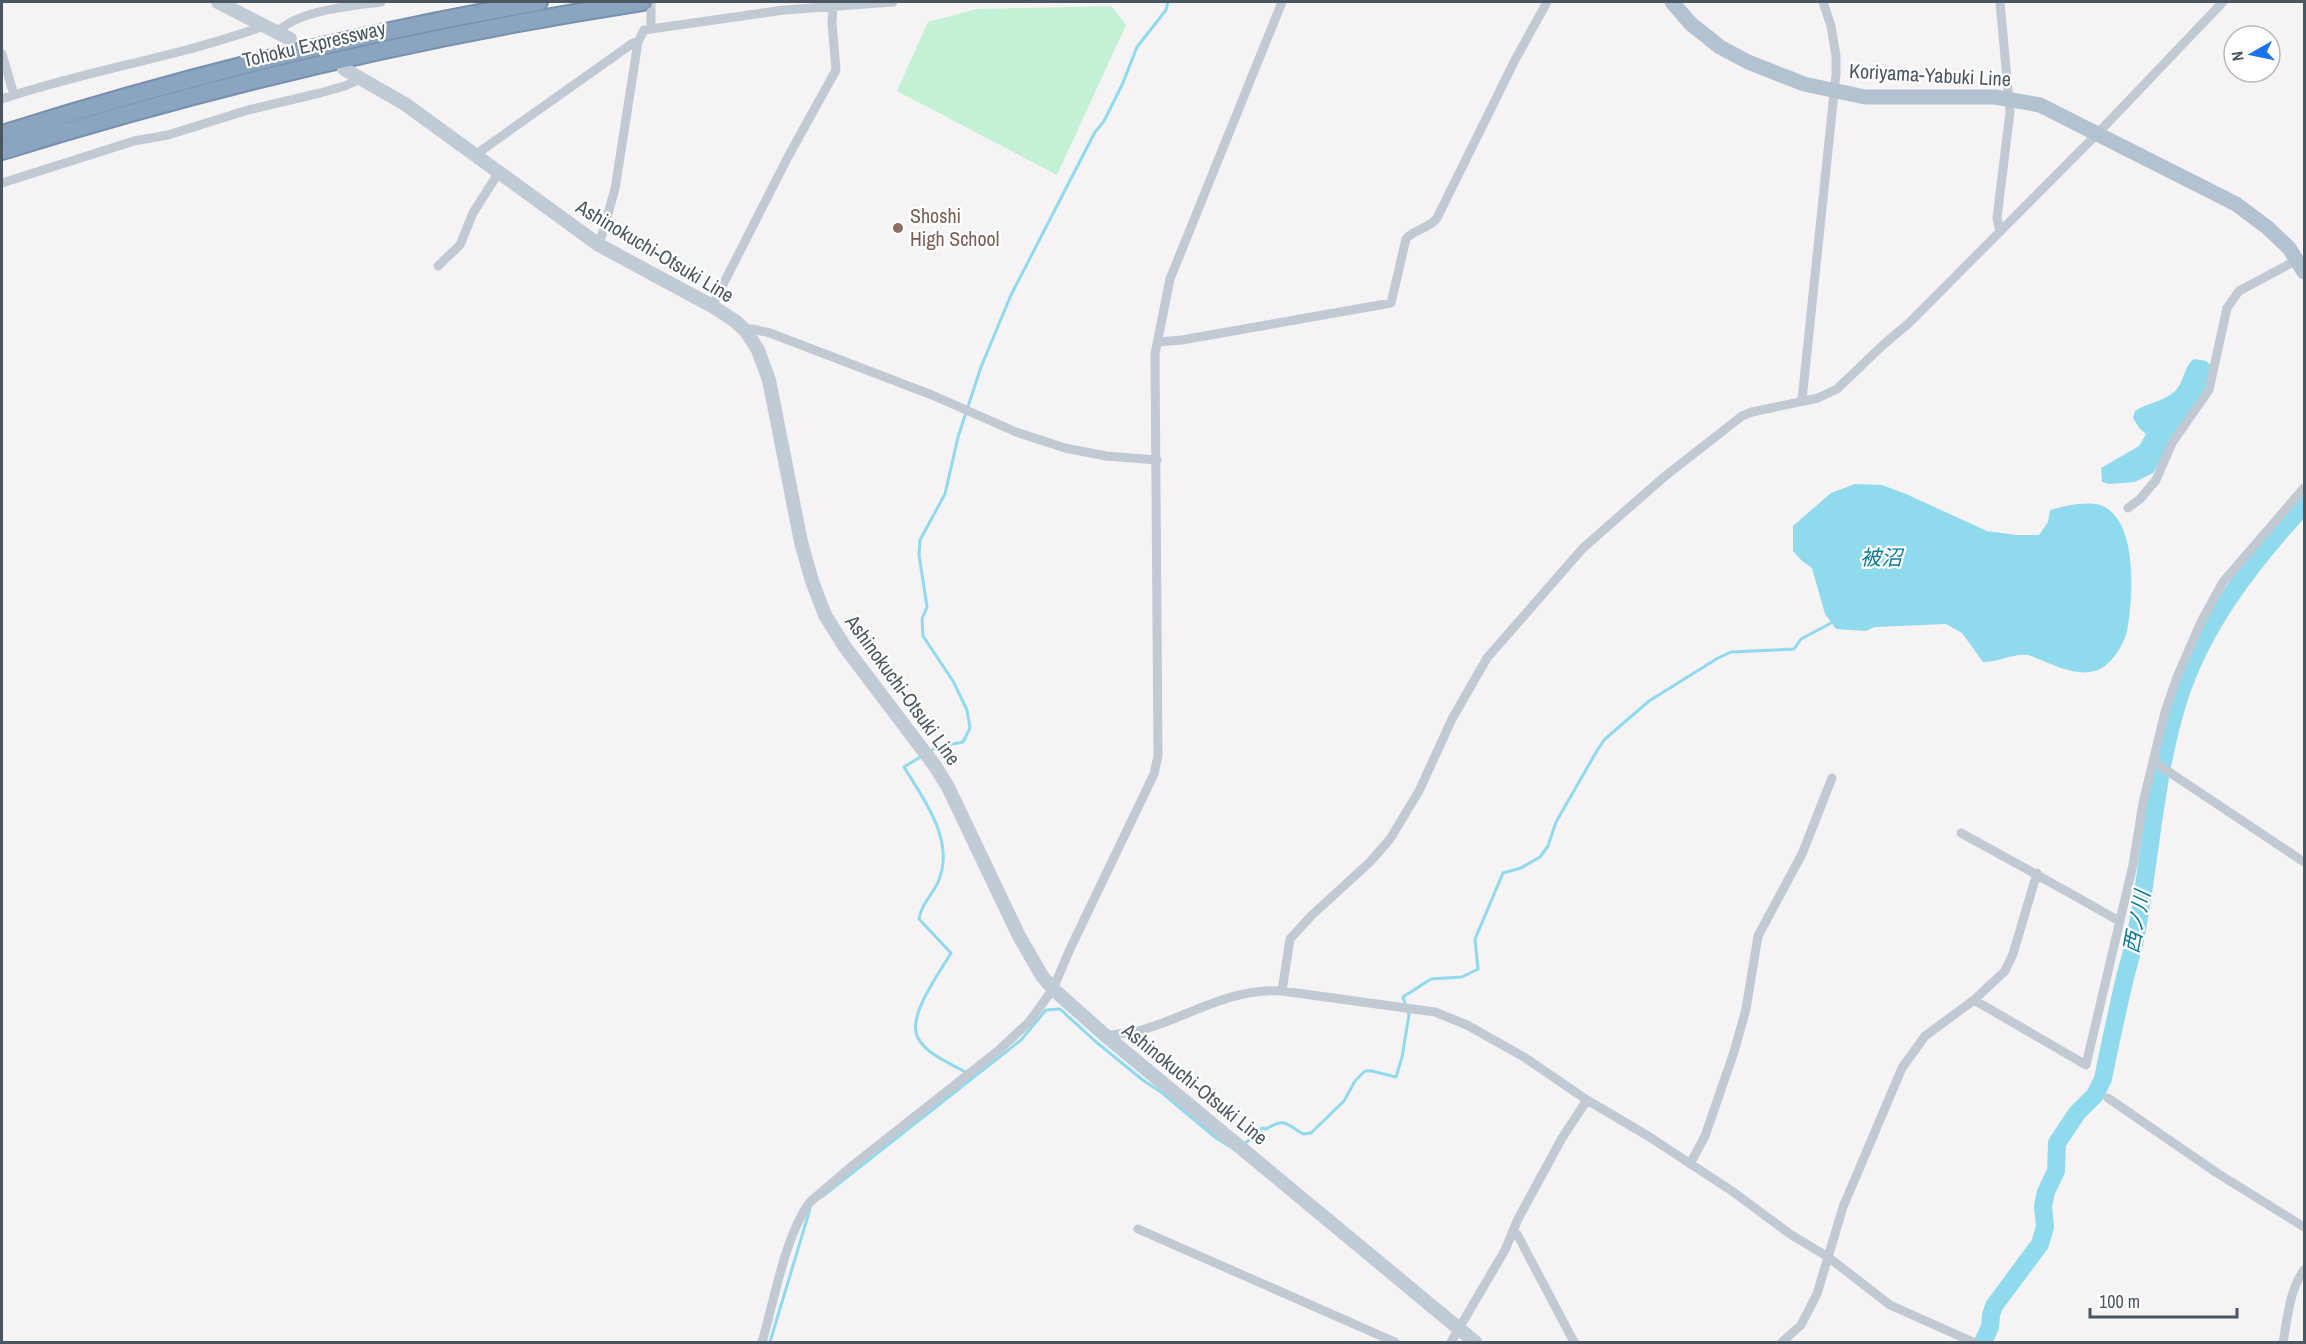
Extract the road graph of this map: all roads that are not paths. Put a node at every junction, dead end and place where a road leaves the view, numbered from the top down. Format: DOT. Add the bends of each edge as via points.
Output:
graph roads {
  1 [pos="218,2"];
  2 [pos="381,2"];
  3 [pos="539,2"];
  4 [pos="893,2"];
  5 [pos="1282,2"];
  6 [pos="1547,2"];
  7 [pos="1672,2"];
  8 [pos="1823,2"];
  9 [pos="2000,2"];
  10 [pos="2223,2"];
  11 [pos="833,5"];
  12 [pos="647,7"];
  13 [pos="264,26"];
  14 [pos="651,28"];
  15 [pos="284,36"];
  16 [pos="638,42"];
  17 [pos="2,54"];
  18 [pos="344,69"];
  19 [pos="360,79"];
  20 [pos="1833,91"];
  21 [pos="14,94"];
  22 [pos="2009,98"];
  23 [pos="2,99"];
  24 [pos="2098,133"];
  25 [pos="2,134"];
  26 [pos="2,152"];
  27 [pos="475,155"];
  28 [pos="499,172"];
  29 [pos="2,183"];
  30 [pos="2000,232"];
  31 [pos="599,245"];
  32 [pos="438,266"];
  33 [pos="2301,266"];
  34 [pos="712,306"];
  35 [pos="746,331"];
  36 [pos="1158,342"];
  37 [pos="1802,400"];
  38 [pos="1157,460"];
  39 [pos="2304,488"];
  40 [pos="2128,508"];
  41 [pos="2154,762"];
  42 [pos="1832,778"];
  43 [pos="1961,833"];
  44 [pos="2304,862"];
  45 [pos="2037,873"];
  46 [pos="2119,921"];
  47 [pos="1053,989"];
  48 [pos="1282,991"];
  49 [pos="1974,1000"];
  50 [pos="1106,1036"];
  51 [pos="2108,1098"];
  52 [pos="1587,1100"];
  53 [pos="1690,1164"];
  54 [pos="2304,1227"];
  55 [pos="1138,1229"];
  56 [pos="1513,1230"];
  57 [pos="1828,1257"];
  58 [pos="2304,1270"];
  59 [pos="1459,1330"];
  60 [pos="1959,1340"];
  61 [pos="762,1342"];
  62 [pos="1395,1342"];
  63 [pos="1451,1342"];
  64 [pos="1475,1342"];
  65 [pos="1574,1342"];
  66 [pos="1782,1342"];
  67 [pos="1973,1342"];
  68 [pos="2283,1342"];
  1 -- 13 [label="main road"];
  2 -- 15 [label="street" via="307,16 286,24"];
  3 -- 25 [label="highway, Tohoku Expressway" via="266,58"];
  4 -- 11 [label="street"];
  5 -- 36 [label="street" via="1170,279"];
  6 -- 36 [label="street" via="1437,218 1406,239 1391,303"];
  7 -- 20 [label="main road, Koriyama-Yabuki Line" via="1691,24 1733,55"];
  8 -- 20 [label="street" via="1836,56"];
  9 -- 22 [label="street"];
  10 -- 24 [label="street"];
  11 -- 14 [label="street"];
  11 -- 34 [label="street" via="836,70"];
  12 -- 14 [label="street"];
  12 -- 26 [label="highway, Tohoku Expressway" via="470,31 316,64 186,97"];
  13 -- 15 [label="main road"];
  13 -- 21 [label="street"];
  14 -- 16 [label="street" via="640,34"];
  16 -- 27 [label="street"];
  16 -- 31 [label="street" via="615,189"];
  17 -- 21 [label="street"];
  18 -- 19 [label="main road, Ashinokuchi-Otsuki Line"];
  19 -- 27 [label="main road, Ashinokuchi-Otsuki Line" via="405,104"];
  19 -- 29 [label="street" via="168,135 134,141"];
  20 -- 22 [label="main road, Koriyama-Yabuki Line" via="1865,98"];
  20 -- 37 [label="street"];
  21 -- 23 [label="street"];
  22 -- 24 [label="main road, Koriyama-Yabuki Line" via="2040,105"];
  22 -- 30 [label="street" via="1997,218"];
  24 -- 30 [label="street"];
  24 -- 33 [label="main road, Koriyama-Yabuki Line" via="2236,204 2289,248"];
  27 -- 28 [label="main road, Ashinokuchi-Otsuki Line"];
  28 -- 31 [label="main road, Ashinokuchi-Otsuki Line"];
  28 -- 32 [label="street" via="473,213 460,245"];
  30 -- 37 [label="street" via="1837,389"];
  31 -- 34 [label="main road, Ashinokuchi-Otsuki Line"];
  33 -- 40 [label="street" via="2239,291 2232,299 2209,390 2172,443 2156,480"];
  34 -- 35 [label="main road, Ashinokuchi-Otsuki Line"];
  35 -- 38 [label="street" via="755,329 781,337 1037,439 1106,456"];
  35 -- 47 [label="main road, Ashinokuchi-Otsuki Line" via="770,380 801,542 825,615 936,766 1019,936"];
  36 -- 38 [label="street"];
  37 -- 48 [label="street" via="1752,412 1728,426 1584,548 1513,627 1487,658 1390,839 1290,939"];
  38 -- 47 [label="street" via="1158,756 1154,774"];
  39 -- 41 [label="street" via="2212,600 2189,646 2168,703"];
  41 -- 44 [label="street"];
  41 -- 46 [label="street"];
  42 -- 53 [label="street" via="1802,854 1758,936 1746,1009 1734,1052 1705,1136"];
  43 -- 45 [label="street"];
  45 -- 46 [label="street"];
  45 -- 49 [label="street" via="2009,963"];
  46 -- 49 [label="street" via="2086,1065"];
  47 -- 50 [label="main road, Ashinokuchi-Otsuki Line"];
  47 -- 61 [label="street" via="1022,1030 810,1202 794,1230"];
  48 -- 50 [label="street" via="1236,994 1137,1031"];
  48 -- 52 [label="street" via="1435,1012 1467,1024"];
  49 -- 57 [label="street" via="1925,1036 1902,1068 1856,1175"];
  50 -- 59 [label="main road, Ashinokuchi-Otsuki Line"];
  51 -- 54 [label="street"];
  52 -- 53 [label="street"];
  52 -- 56 [label="street"];
  53 -- 57 [label="street"];
  55 -- 62 [label="street"];
  56 -- 59 [label="street"];
  56 -- 65 [label="street"];
  57 -- 60 [label="street" via="1890,1305"];
  57 -- 66 [label="street" via="1817,1294 1801,1325"];
  58 -- 68 [label="street" via="2292,1293"];
  59 -- 63 [label="street"];
  59 -- 64 [label="main road, Ashinokuchi-Otsuki Line"];
  60 -- 67 [label="street"];
}
